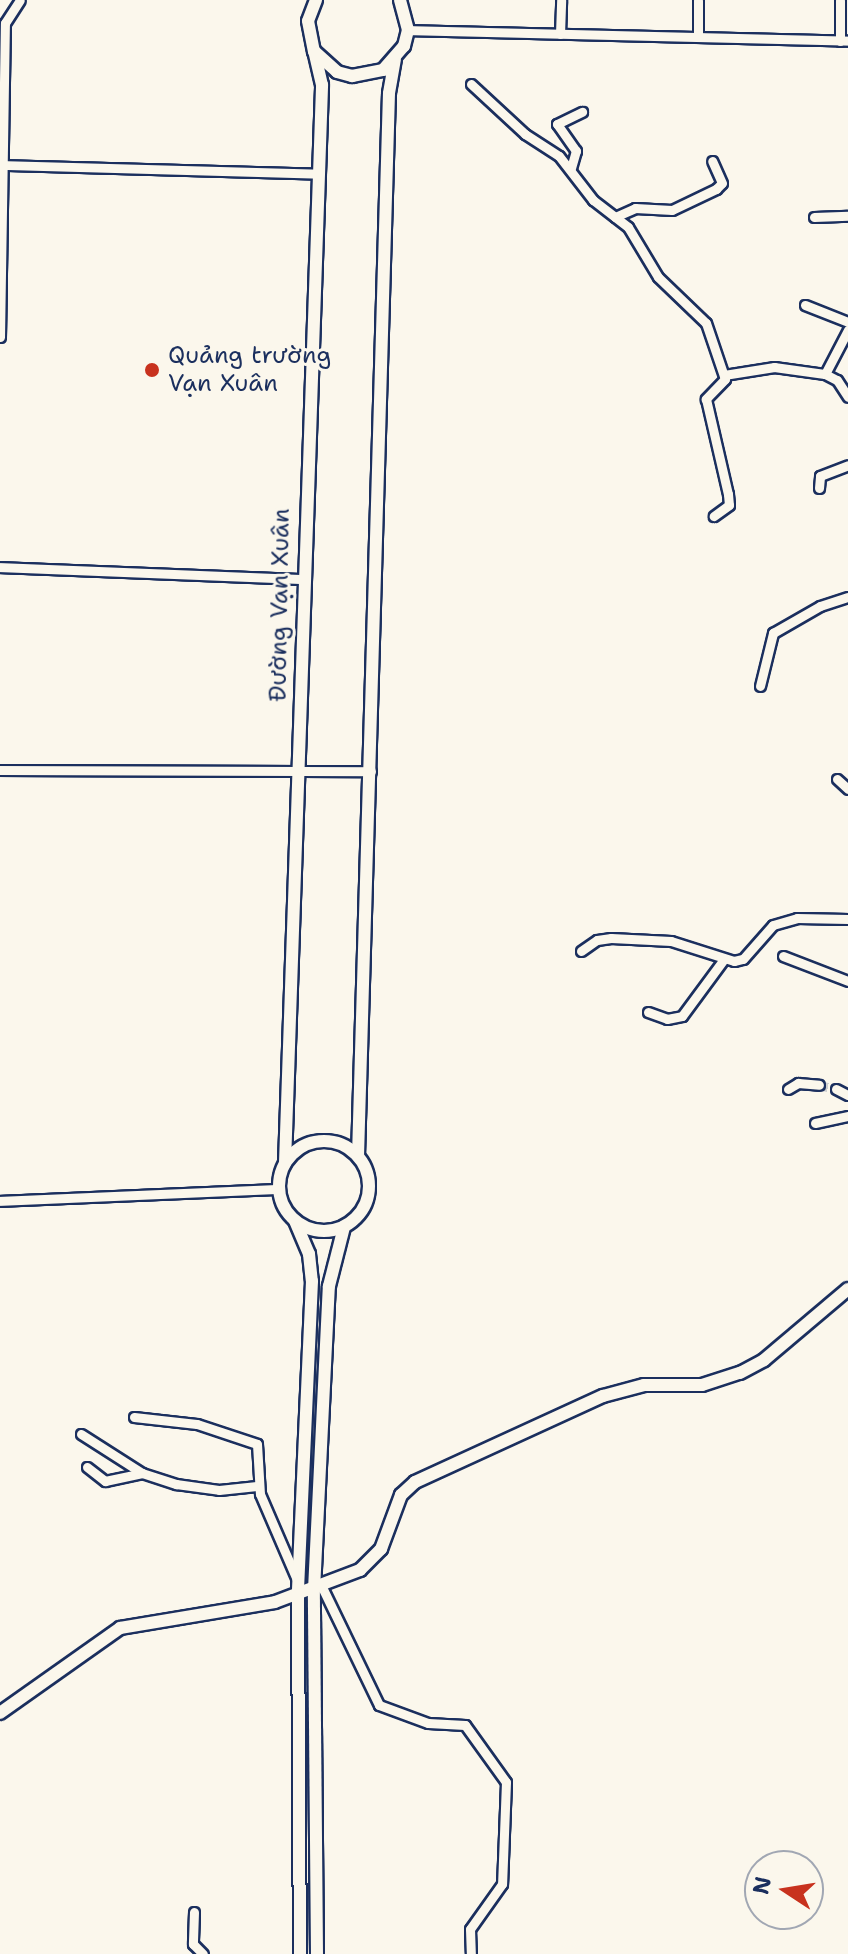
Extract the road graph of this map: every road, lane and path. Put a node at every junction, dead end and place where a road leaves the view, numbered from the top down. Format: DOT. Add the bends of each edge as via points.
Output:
graph roads {
  1 [pos="20,0"];
  2 [pos="316,0"];
  3 [pos="400,0"];
  4 [pos="561,0"];
  5 [pos="698,0"];
  6 [pos="840,0"];
  7 [pos="408,30"];
  8 [pos="560,34"];
  9 [pos="698,37"];
  10 [pos="844,41"];
  11 [pos="314,51"];
  12 [pos="395,60"];
  13 [pos="471,84"];
  14 [pos="582,112"];
  15 [pos="712,161"];
  16 [pos="3,165"];
  17 [pos="571,168"];
  18 [pos="316,174"];
  19 [pos="848,216"];
  20 [pos="615,217"];
  21 [pos="814,217"];
  22 [pos="805,305"];
  23 [pos="848,322"];
  24 [pos="848,330"];
  25 [pos="0,337"];
  26 [pos="825,374"];
  27 [pos="724,375"];
  28 [pos="848,397"];
  29 [pos="848,465"];
  30 [pos="819,488"];
  31 [pos="714,516"];
  32 [pos="0,567"];
  33 [pos="302,579"];
  34 [pos="848,597"];
  35 [pos="760,686"];
  36 [pos="0,770"];
  37 [pos="371,771"];
  38 [pos="299,772"];
  39 [pos="837,779"];
  40 [pos="848,789"];
  41 [pos="848,919"];
  42 [pos="581,951"];
  43 [pos="783,956"];
  44 [pos="724,959"];
  45 [pos="848,981"];
  46 [pos="648,1012"];
  47 [pos="819,1085"];
  48 [pos="788,1089"];
  49 [pos="836,1089"];
  50 [pos="848,1095"];
  51 [pos="848,1116"];
  52 [pos="815,1123"];
  53 [pos="358,1156"];
  54 [pos="285,1163"];
  55 [pos="278,1189"];
  56 [pos="0,1201"];
  57 [pos="295,1221"];
  58 [pos="344,1227"];
  59 [pos="848,1289"];
  60 [pos="134,1417"];
  61 [pos="81,1434"];
  62 [pos="87,1467"];
  63 [pos="142,1473"];
  64 [pos="257,1486"];
  65 [pos="318,1588"];
  66 [pos="298,1590"];
  67 [pos="0,1713"];
  68 [pos="194,1912"];
  69 [pos="203,1954"];
  70 [pos="300,1954"];
  71 [pos="317,1954"];
  72 [pos="471,1954"];
  1 -- 16 [label="street" via="5,23"];
  2 -- 11 [label="street, Đường Vạn Xuân" via="308,21"];
  3 -- 7 [label="street"];
  4 -- 8 [label="street"];
  5 -- 9 [label="street"];
  6 -- 10 [label="street"];
  7 -- 8 [label="street"];
  7 -- 12 [label="street"];
  8 -- 9 [label="street"];
  9 -- 10 [label="street"];
  11 -- 12 [label="street" via="324,64 352,76 368,76"];
  11 -- 18 [label="street, Đường Vạn Xuân" via="322,85"];
  12 -- 37 [label="street" via="389,93"];
  13 -- 17 [label="street"];
  14 -- 17 [label="street" via="557,124 576,151"];
  15 -- 20 [label="street" via="722,183 716,189 672,210 635,208"];
  16 -- 18 [label="street"];
  16 -- 25 [label="street"];
  17 -- 20 [label="street" via="593,200"];
  18 -- 33 [label="street, Đường Vạn Xuân"];
  19 -- 21 [label="street"];
  20 -- 27 [label="street" via="632,232 658,277 706,323"];
  22 -- 23 [label="street"];
  24 -- 26 [label="street"];
  26 -- 27 [label="street" via="774,367"];
  26 -- 28 [label="street" via="837,380"];
  27 -- 31 [label="street" via="706,399 729,505"];
  29 -- 30 [label="street" via="820,476"];
  32 -- 33 [label="street"];
  33 -- 38 [label="street, Đường Vạn Xuân"];
  34 -- 35 [label="street" via="820,606 773,633"];
  36 -- 38 [label="street"];
  37 -- 38 [label="street"];
  37 -- 53 [label="street"];
  38 -- 54 [label="street, Đường Vạn Xuân"];
  39 -- 40 [label="street"];
  41 -- 44 [label="street" via="791,919 773,925 743,959"];
  42 -- 44 [label="street" via="611,938 671,941"];
  43 -- 45 [label="street"];
  44 -- 46 [label="street" via="682,1016 667,1019"];
  47 -- 48 [label="street" via="798,1083"];
  49 -- 50 [label="street"];
  51 -- 52 [label="street"];
  53 -- 54 [label="street" via="334,1141 320,1140 294,1152"];
  53 -- 58 [label="street" via="369,1195 356,1219"];
  54 -- 55 [label="street"];
  55 -- 56 [label="street"];
  55 -- 57 [label="street"];
  57 -- 58 [label="street" via="319,1231"];
  57 -- 66 [label="street" via="309,1254 312,1281"];
  58 -- 65 [label="street" via="329,1286"];
  59 -- 65 [label="street" via="764,1360 740,1373 702,1385 644,1385 603,1396 415,1482 401,1495 373,1561"];
  60 -- 64 [label="street" via="197,1424 257,1444"];
  61 -- 63 [label="street"];
  62 -- 63 [label="street" via="105,1481"];
  63 -- 64 [label="street" via="210,1489"];
  64 -- 66 [label="street"];
  65 -- 66 [label="street"];
  65 -- 71 [label="street"];
  65 -- 72 [label="street" via="379,1705 428,1723 465,1725 506,1782 502,1884 470,1929"];
  66 -- 67 [label="street" via="120,1628"];
  66 -- 70 [label="street"];
  68 -- 69 [label="street" via="193,1944"];
}
